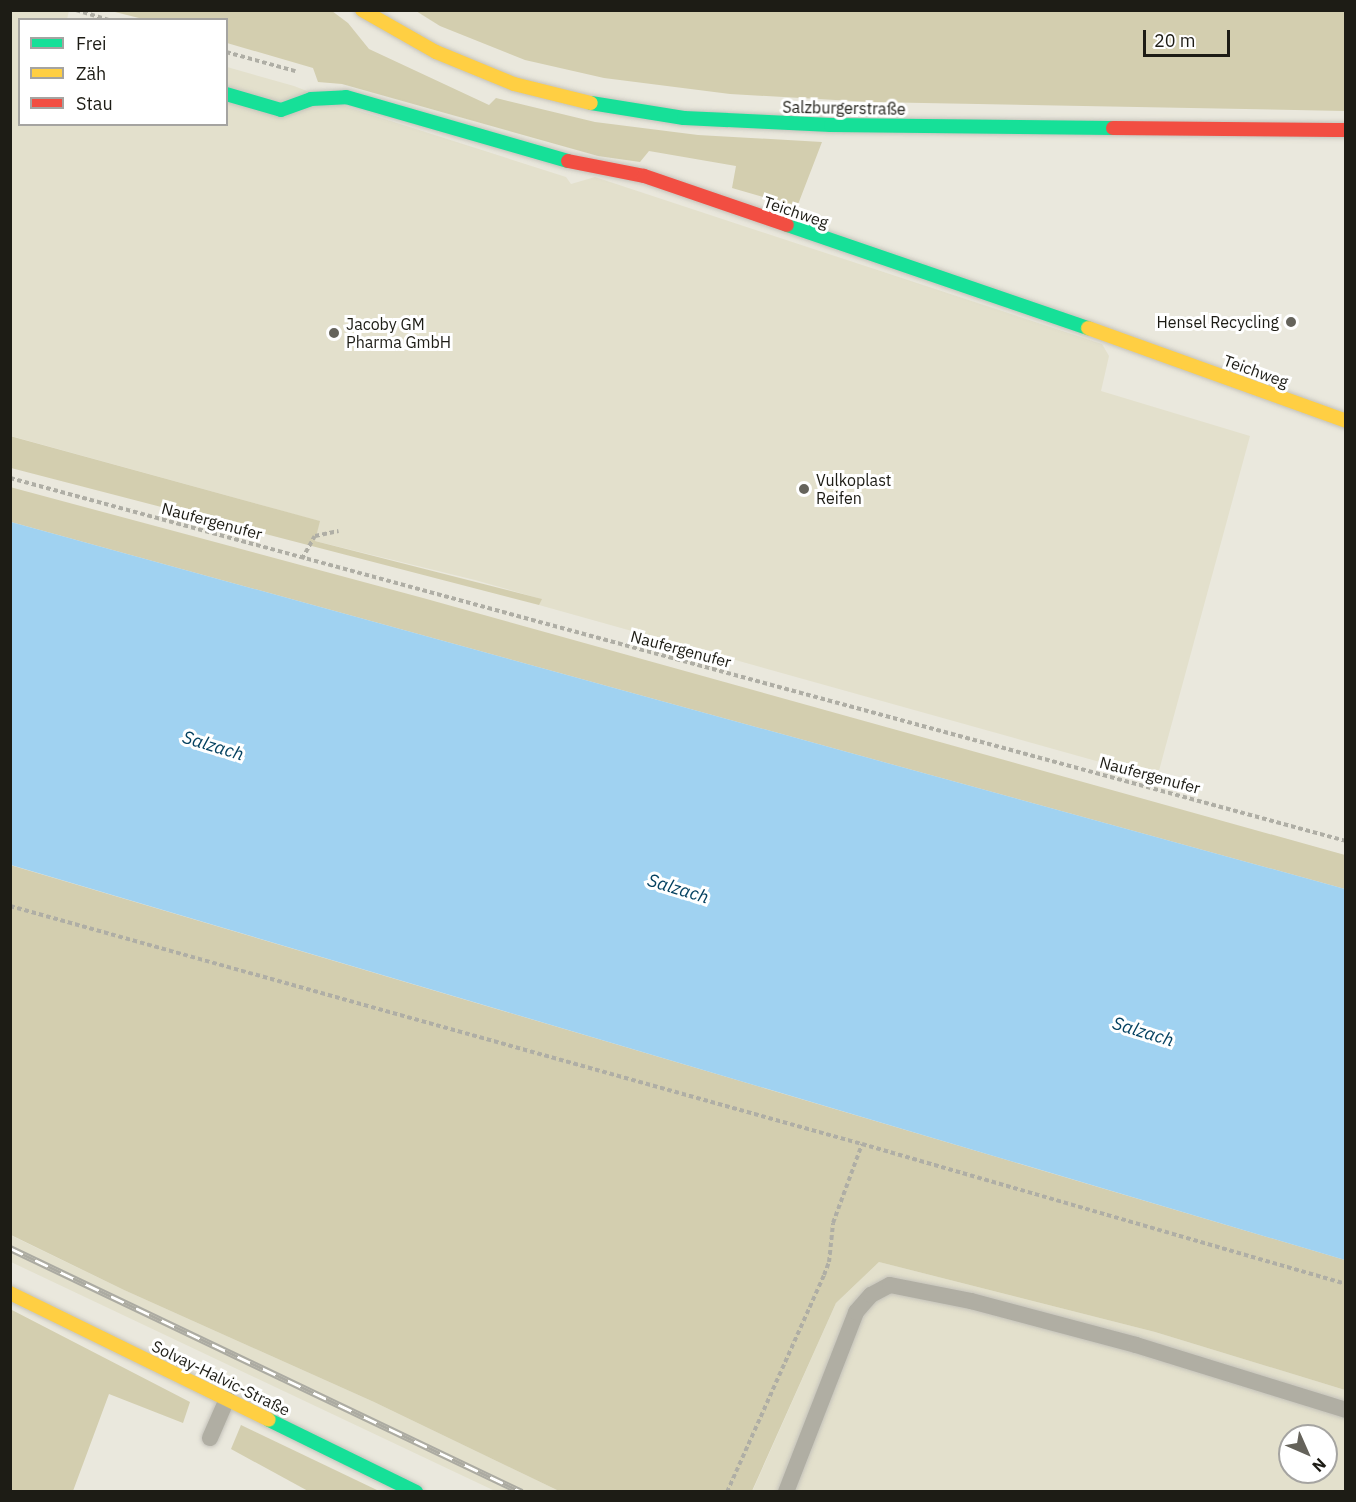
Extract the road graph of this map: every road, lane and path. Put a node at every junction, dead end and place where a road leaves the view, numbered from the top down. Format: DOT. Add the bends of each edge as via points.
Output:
graph roads {
  1 [pos="76,10"];
  2 [pos="362,10"];
  3 [pos="102,18"];
  4 [pos="228,53"];
  5 [pos="228,95"];
  6 [pos="311,99"];
  7 [pos="1346,129"];
  8 [pos="1346,421"];
  9 [pos="10,478"];
  10 [pos="338,531"];
  11 [pos="302,559"];
  12 [pos="1346,841"];
  13 [pos="10,906"];
  14 [pos="862,1144"];
  15 [pos="1346,1284"];
  16 [pos="10,1293"];
  17 [pos="227,1399"];
  18 [pos="1346,1410"];
  19 [pos="210,1438"];
  20 [pos="416,1491"];
  21 [pos="727,1491"];
  22 [pos="786,1491"];
  1 -- 3 [label="path"];
  2 -- 7 [label="street, Salzburgerstraße" via="436,52 514,84 604,106 684,118 831,125"];
  4 -- 6 [label="path" via="302,73"];
  5 -- 6 [label="street, Teichweg" via="281,110"];
  6 -- 8 [label="street, Teichweg" via="346,97 546,157 644,176"];
  9 -- 11 [label="path, Naufergenufer"];
  10 -- 11 [label="path" via="315,536"];
  11 -- 12 [label="path, Naufergenufer"];
  13 -- 14 [label="path"];
  14 -- 15 [label="path"];
  14 -- 21 [label="path" via="833,1223 824,1275"];
  16 -- 17 [label="street, Solvay-Halvic-Straße"];
  17 -- 19 [label="lane"];
  17 -- 20 [label="street, Solvay-Halvic-Straße"];
  18 -- 22 [label="lane" via="1125,1342 971,1301 890,1285 871,1295 856,1312"];
}
